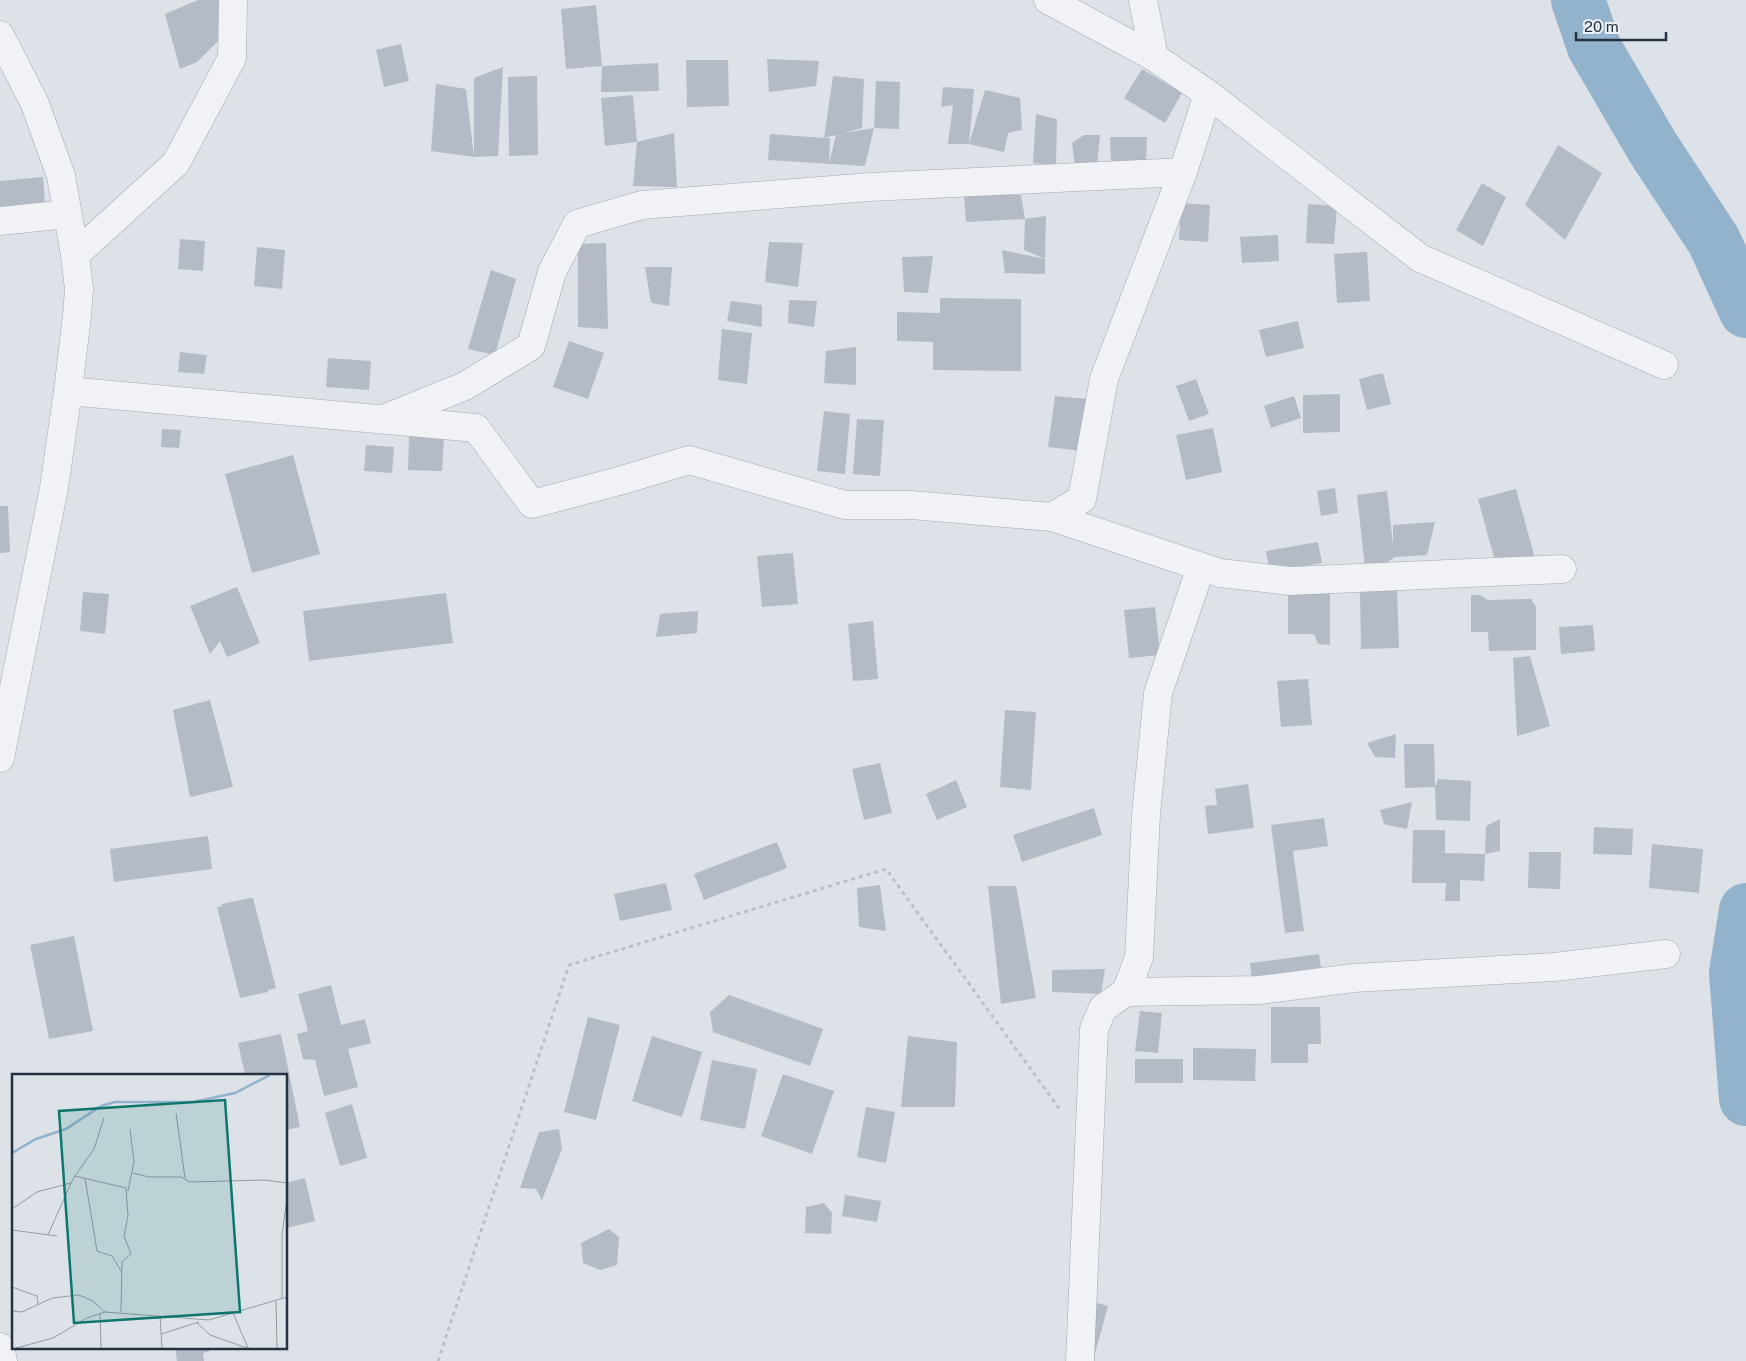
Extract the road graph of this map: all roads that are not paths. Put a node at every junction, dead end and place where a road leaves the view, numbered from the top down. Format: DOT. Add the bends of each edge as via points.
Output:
graph roads {
  1 [pos="233,0"];
  2 [pos="1048,0"];
  3 [pos="1143,0"];
  4 [pos="0,35"];
  5 [pos="1154,57"];
  6 [pos="1208,94"];
  7 [pos="1183,172"];
  8 [pos="68,214"];
  9 [pos="0,221"];
  10 [pos="75,255"];
  11 [pos="1664,365"];
  12 [pos="68,391"];
  13 [pos="383,419"];
  14 [pos="1052,517"];
  15 [pos="1201,567"];
  16 [pos="1562,569"];
  17 [pos="5,709"];
  18 [pos="0,758"];
  19 [pos="1666,954"];
  20 [pos="1126,992"];
  21 [pos="0,1347"];
  22 [pos="3,1361"];
  23 [pos="1080,1361"];
  1 -- 10 [label="street" via="232,58 176,163"];
  2 -- 5 [label="street"];
  3 -- 5 [label="street"];
  4 -- 8 [label="street" via="35,104 60,176"];
  5 -- 6 [label="street"];
  6 -- 7 [label="street"];
  6 -- 11 [label="street" via="1420,258"];
  7 -- 13 [label="street" via="870,187 662,204 642,206 577,224 552,272 530,346 465,386"];
  7 -- 14 [label="street" via="1104,379 1082,500"];
  8 -- 9 [label="street"];
  8 -- 10 [label="street"];
  10 -- 12 [label="street" via="78,298"];
  12 -- 13 [label="street"];
  12 -- 17 [label="street" via="54,488"];
  13 -- 14 [label="street" via="476,428 532,504 689,460 844,505 911,506"];
  14 -- 15 [label="street"];
  15 -- 16 [label="street" via="1220,573 1290,581"];
  15 -- 20 [label="street" via="1158,693 1146,814 1138,957"];
  17 -- 18 [label="street"];
  19 -- 20 [label="street" via="1554,967 1354,978 1259,990"];
  20 -- 23 [label="street" via="1103,1008 1094,1029"];
  21 -- 22 [label="street"];
}
